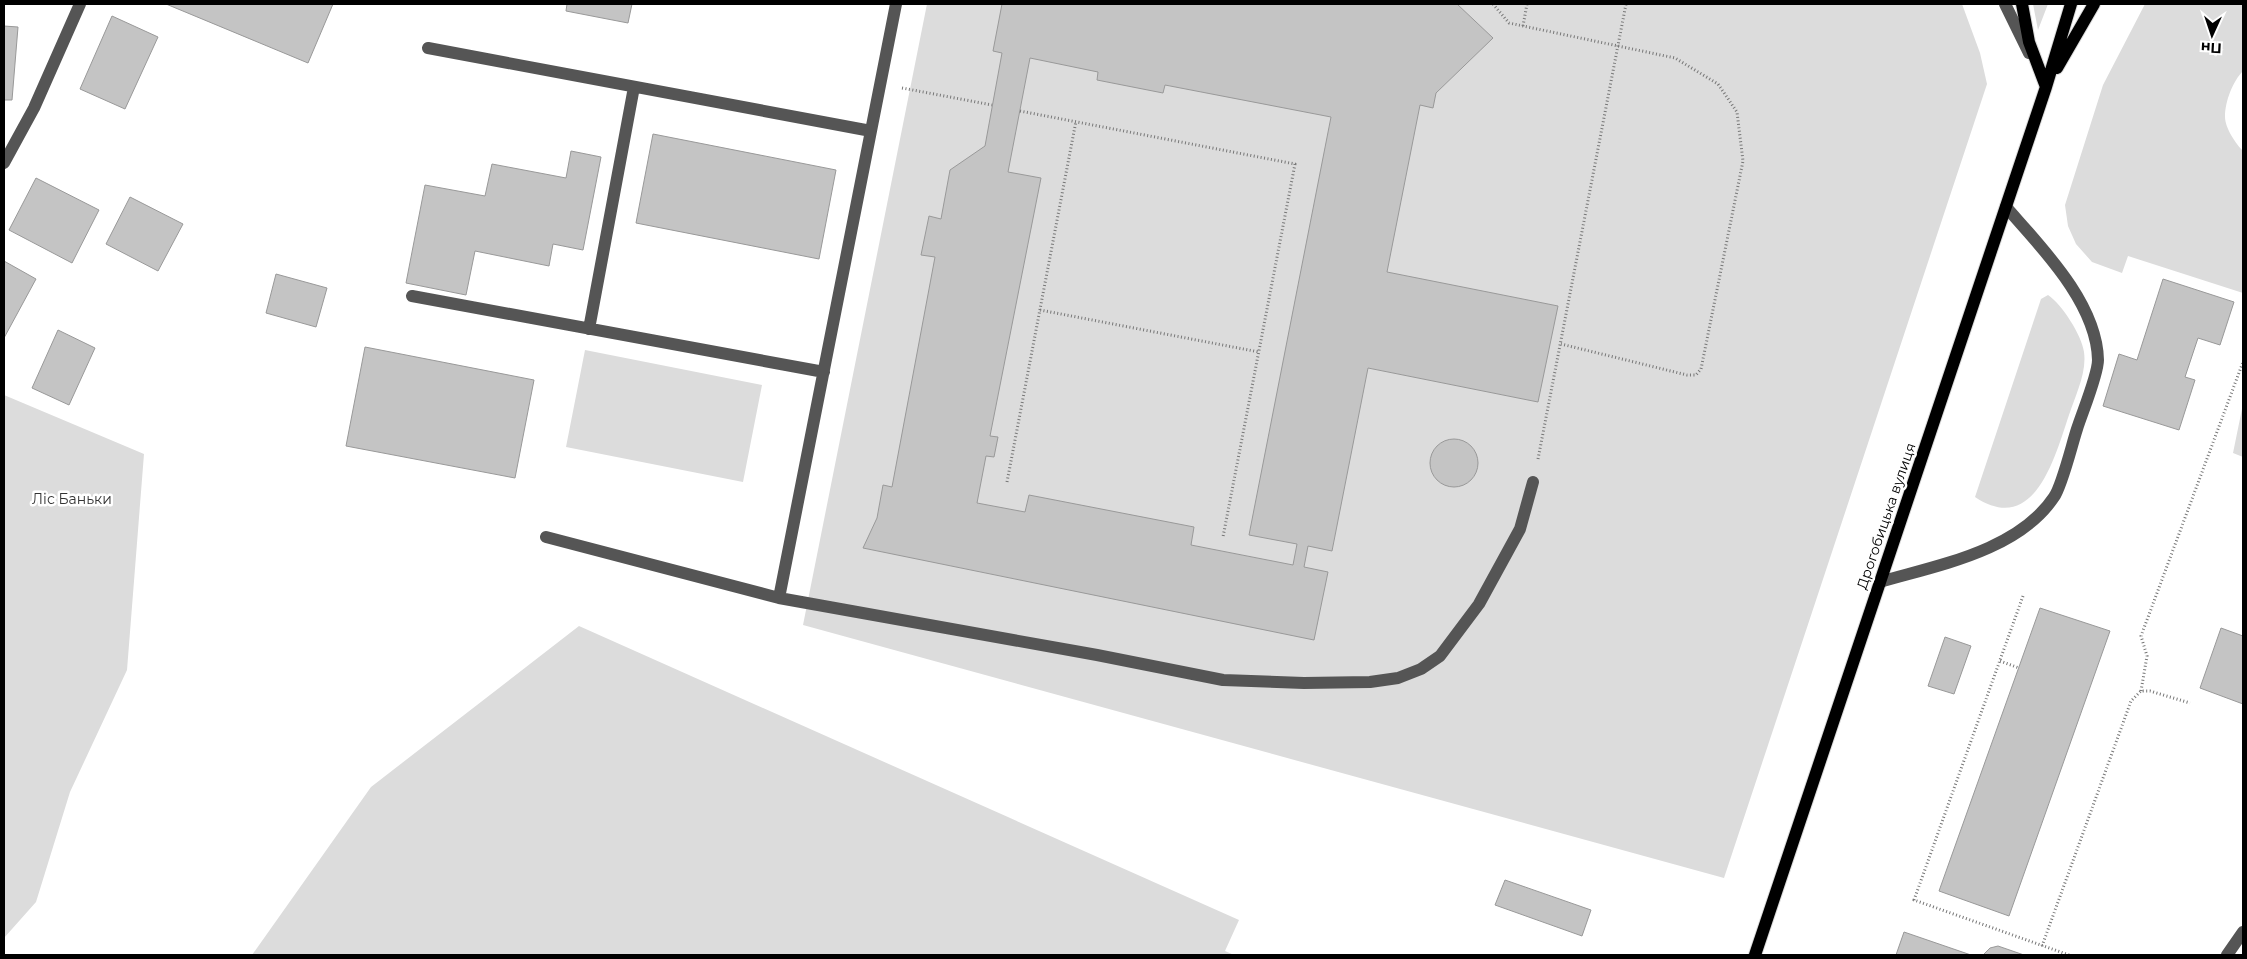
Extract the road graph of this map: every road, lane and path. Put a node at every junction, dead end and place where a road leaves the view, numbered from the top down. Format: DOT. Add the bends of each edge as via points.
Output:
graph roads {
  1 [pos="80,4"];
  2 [pos="896,4"];
  3 [pos="1492,4"];
  4 [pos="1527,4"];
  5 [pos="1626,4"];
  6 [pos="2006,4"];
  7 [pos="2022,4"];
  8 [pos="2072,4"];
  9 [pos="2094,4"];
  10 [pos="1522,26"];
  11 [pos="1618,46"];
  12 [pos="428,48"];
  13 [pos="880,84"];
  14 [pos="634,87"];
  15 [pos="2046,87"];
  16 [pos="992,105"];
  17 [pos="1020,111"];
  18 [pos="1076,121"];
  19 [pos="871,131"];
  20 [pos="4,163"];
  21 [pos="2006,207"];
  22 [pos="412,296"];
  23 [pos="1040,310"];
  24 [pos="589,329"];
  25 [pos="1560,344"];
  26 [pos="1259,352"];
  27 [pos="2243,362"];
  28 [pos="824,372"];
  29 [pos="1007,482"];
  30 [pos="1534,482"];
  31 [pos="546,537"];
  32 [pos="1223,537"];
  33 [pos="1880,582"];
  34 [pos="2023,596"];
  35 [pos="779,598"];
  36 [pos="2000,661"];
  37 [pos="2018,668"];
  38 [pos="2140,691"];
  39 [pos="2190,704"];
  40 [pos="2243,932"];
  41 [pos="2042,946"];
  42 [pos="1755,955"];
  43 [pos="2069,955"];
  44 [pos="2227,955"];
  1 -- 20 [label="street" via="34,108"];
  2 -- 13 [label="street"];
  3 -- 10 [label="path" via="1509,23"];
  4 -- 10 [label="path"];
  5 -- 11 [label="path"];
  6 -- 15 [label="street"];
  7 -- 15 [label="main road" via="2029,42"];
  8 -- 15 [label="main road"];
  9 -- 15 [label="main road"];
  10 -- 11 [label="path"];
  11 -- 25 [label="path"];
  11 -- 25 [label="path" via="1675,58 1718,84 1737,112 1743,161 1702,370 1687,376"];
  12 -- 14 [label="street"];
  13 -- 16 [label="path"];
  13 -- 19 [label="street"];
  14 -- 19 [label="street"];
  14 -- 24 [label="street"];
  15 -- 21 [label="main road, Дрогобицька вулиця"];
  17 -- 18 [label="path"];
  18 -- 23 [label="path"];
  18 -- 26 [label="path" via="1295,164"];
  19 -- 28 [label="street"];
  21 -- 33 [label="main road, Дрогобицька вулиця"];
  21 -- 33 [label="street" via="2066,279 2095,336 2098,362 2055,497 2006,540 1966,557"];
  22 -- 24 [label="street"];
  23 -- 26 [label="path"];
  23 -- 29 [label="path"];
  24 -- 28 [label="street"];
  25 -- 30 [label="path"];
  26 -- 32 [label="path"];
  27 -- 38 [label="path" via="2141,636 2147,656"];
  28 -- 35 [label="street"];
  30 -- 35 [label="street" via="1520,529 1479,604 1440,656 1421,669 1398,678 1370,682 1304,683 1223,680"];
  31 -- 35 [label="street"];
  33 -- 42 [label="main road, Дрогобицька вулиця"];
  34 -- 36 [label="path"];
  36 -- 37 [label="path"];
  36 -- 41 [label="path" via="1914,900"];
  38 -- 39 [label="path" via="2150,691"];
  38 -- 41 [label="path" via="2131,701"];
  40 -- 44 [label="street"];
  41 -- 43 [label="path"];
}
